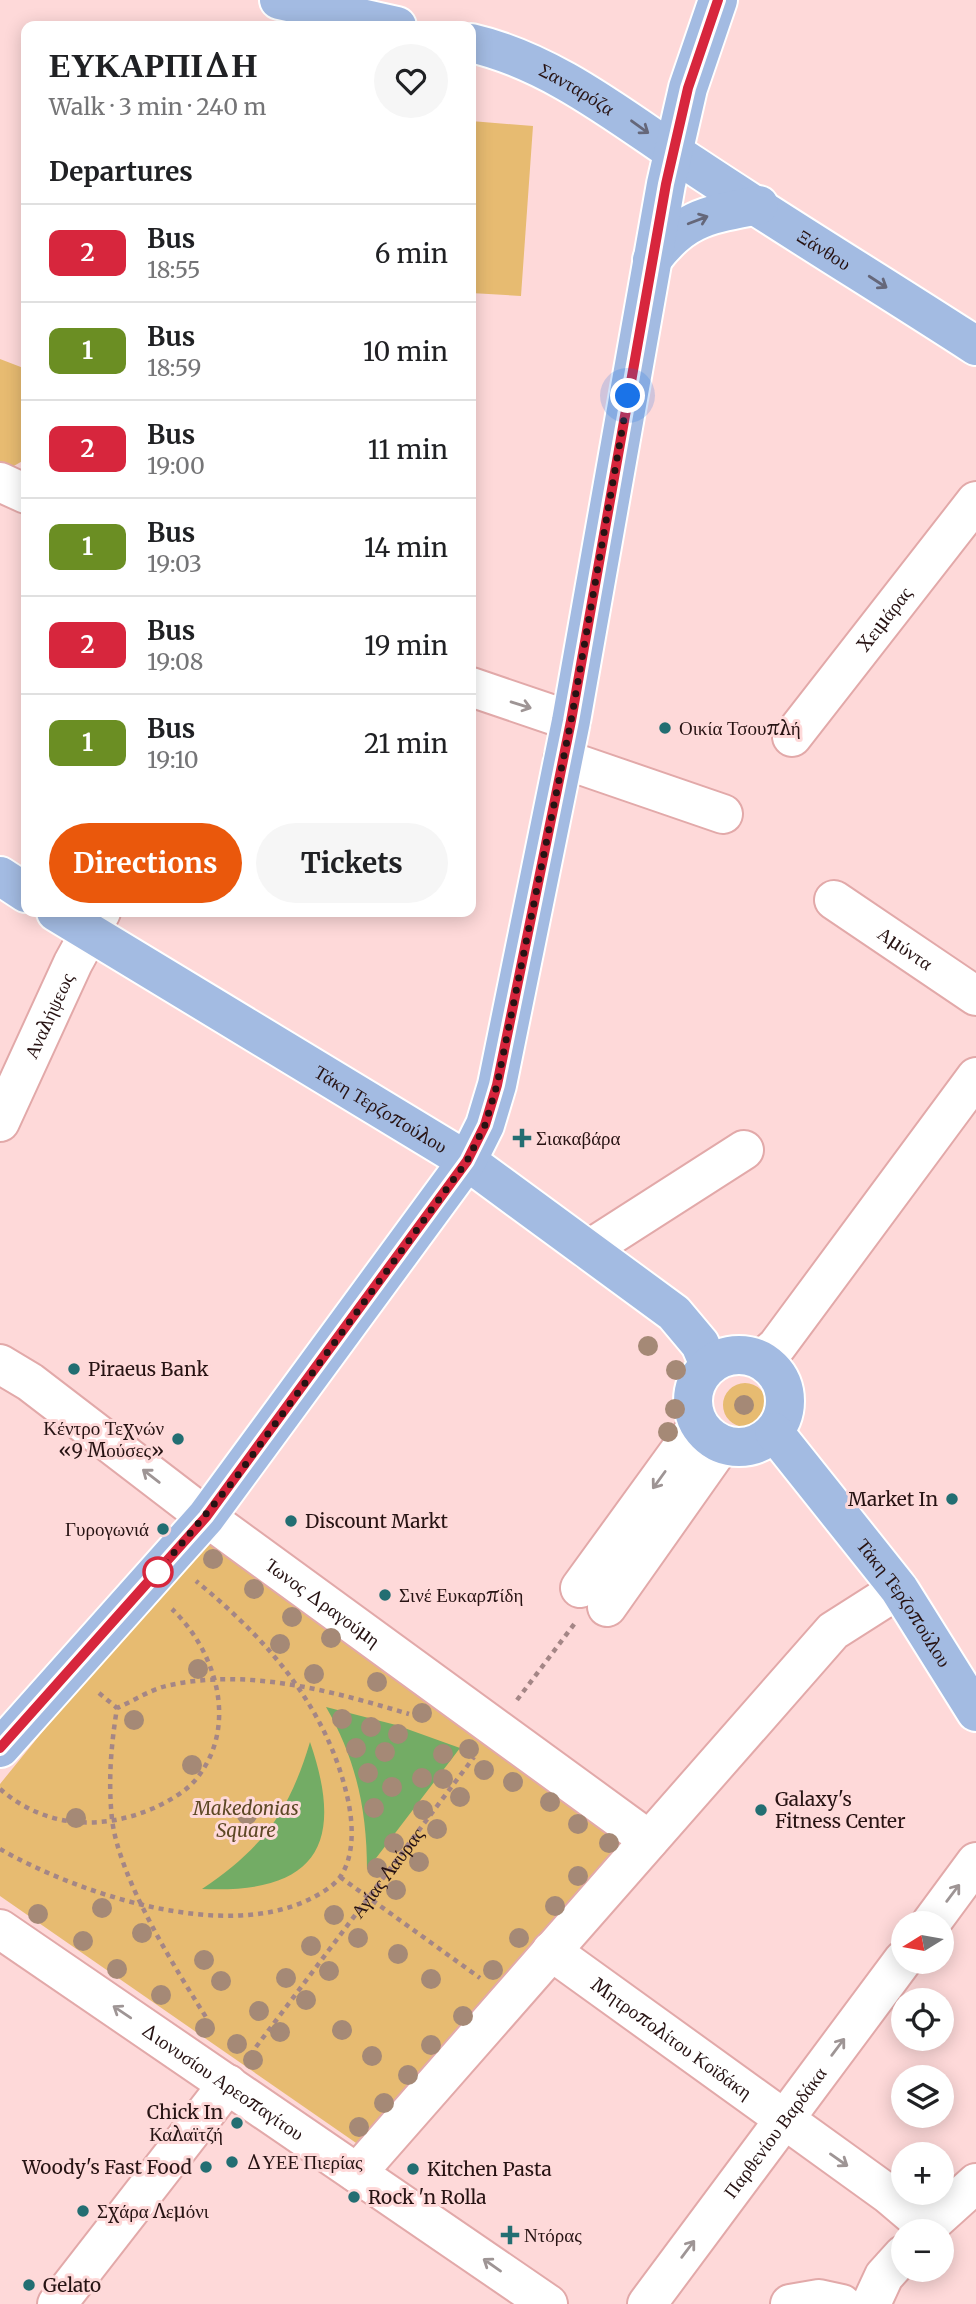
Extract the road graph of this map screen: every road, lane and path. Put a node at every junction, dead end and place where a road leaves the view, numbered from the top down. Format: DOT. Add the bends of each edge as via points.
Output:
graph roads {
  1 [pos="282,0"];
  2 [pos="718,0"];
  3 [pos="375,21"];
  4 [pos="476,44"];
  5 [pos="673,151"];
  6 [pos="759,205"];
  7 [pos="652,260"];
  8 [pos="976,346"];
  9 [pos="0,482"];
  10 [pos="21,492"];
  11 [pos="976,500"];
  12 [pos="476,689"];
  13 [pos="571,721"];
  14 [pos="792,737"];
  15 [pos="564,760"];
  16 [pos="723,814"];
  17 [pos="0,876"];
  18 [pos="21,890"];
  19 [pos="834,900"];
  20 [pos="76,917"];
  21 [pos="96,922"];
  22 [pos="976,996"];
  23 [pos="976,1077"];
  24 [pos="0,1122"];
  25 [pos="744,1150"];
  26 [pos="467,1161"];
  27 [pos="588,1250"];
  28 [pos="761,1360"];
  29 [pos="0,1364"];
  30 [pos="709,1366"];
  31 [pos="774,1432"];
  32 [pos="710,1434"];
  33 [pos="206,1517"];
  34 [pos="169,1559"];
  35 [pos="899,1589"];
  36 [pos="166,1603"];
  37 [pos="588,1605"];
  38 [pos="215,1679"];
  39 [pos="299,1687"];
  40 [pos="976,1712"];
  41 [pos="411,1715"];
  42 [pos="495,1728"];
  43 [pos="0,1748"];
  44 [pos="0,1789"];
  45 [pos="112,1821"];
  46 [pos="649,1840"];
  47 [pos="0,1849"];
  48 [pos="976,1862"];
  49 [pos="340,1877"];
  50 [pos="368,1898"];
  51 [pos="143,1904"];
  52 [pos="940,1911"];
  53 [pos="0,1929"];
  54 [pos="539,1965"];
  55 [pos="893,1974"];
  56 [pos="219,2035"];
  57 [pos="228,2084"];
  58 [pos="783,2121"];
  59 [pos="357,2173"];
  60 [pos="976,2183"];
  61 [pos="905,2219"];
  62 [pos="938,2219"];
  63 [pos="891,2268"];
  64 [pos="57,2304"];
  65 [pos="548,2304"];
  66 [pos="647,2304"];
  67 [pos="790,2304"];
  68 [pos="842,2304"];
  69 [pos="871,2304"];
  1 -- 3 [label="main road"];
  2 -- 5 [label="main road" via="688,88"];
  4 -- 5 [label="main road, Σανταρόζα, one-way" via="502,50 614,108"];
  5 -- 6 [label="main road, Ξάνθου"];
  5 -- 7 [label="main road"];
  7 -- 6 [label="main road, one-way" via="671,236 689,223"];
  6 -- 8 [label="main road, Ξάνθου, one-way"];
  7 -- 13 [label="main road"];
  9 -- 10 [label="street"];
  11 -- 14 [label="street, Χειμάρας"];
  12 -- 13 [label="street, one-way"];
  13 -- 15 [label="main road"];
  15 -- 16 [label="street"];
  15 -- 26 [label="main road" via="497,1085 485,1125"];
  17 -- 18 [label="main road"];
  19 -- 22 [label="street, Αμύντα"];
  20 -- 21 [label="main road, Τάκη Τερζοπούλου"];
  21 -- 24 [label="street, Αναλήψεως"];
  21 -- 26 [label="main road, Τάκη Τερζοπούλου"];
  23 -- 28 [label="street" via="783,1339"];
  25 -- 27 [label="street"];
  26 -- 27 [label="main road, Τάκη Τερζοπούλου"];
  26 -- 33 [label="main road"];
  27 -- 30 [label="main road, Τάκη Τερζοπούλου" via="674,1313 700,1344"];
  28 -- 30 [label="main road" via="734,1355"];
  28 -- 31 [label="main road" via="780,1379 785,1392 782,1420"];
  33 -- 29 [label="street, Ίωνος Δραγούμη, one-way"];
  30 -- 32 [label="main road" via="699,1377 693,1408"];
  31 -- 32 [label="main road" via="750,1446"];
  31 -- 35 [label="main road, Τάκη Τερζοπούλου"];
  32 -- 37 [label="street"];
  33 -- 34 [label="main road"];
  33 -- 42 [label="street, Ίωνος Δραγούμη"];
  34 -- 39 [label="path" via="234,1612"];
  34 -- 43 [label="main road"];
  35 -- 40 [label="main road, Τάκη Τερζοπούλου"];
  35 -- 46 [label="street" via="833,1631"];
  36 -- 38 [label="path" via="196,1636"];
  37 -- 42 [label="path, Αγίας Λαύρας"];
  38 -- 39 [label="path"];
  38 -- 45 [label="path" via="220,1706 213,1744 197,1777 169,1801"];
  38 -- 45 [label="path" via="164,1686 117,1708 109,1759"];
  39 -- 41 [label="path"];
  39 -- 49 [label="path" via="318,1717 352,1819 350,1852"];
  42 -- 46 [label="street, Ίωνος Δραγούμη"];
  42 -- 50 [label="path, Αγίας Λαύρας"];
  44 -- 45 [label="path" via="36,1812 65,1822 95,1825"];
  45 -- 51 [label="path"];
  46 -- 54 [label="street"];
  47 -- 51 [label="path" via="53,1876"];
  52 -- 48 [label="street, one-way"];
  49 -- 50 [label="path"];
  49 -- 51 [label="path" via="319,1895 294,1907 262,1913 227,1915"];
  50 -- 54 [label="path" via="476,1978"];
  50 -- 57 [label="path, Αγίας Λαύρας"];
  51 -- 56 [label="path" via="167,1954"];
  57 -- 53 [label="street, Διονυσίου Αρεοπαγίτου, one-way"];
  54 -- 58 [label="street, Μητροπολίτου Κοϊδάκη"];
  54 -- 59 [label="street"];
  58 -- 55 [label="street, Παρθενίου Βαρδάκα, one-way"];
  57 -- 59 [label="street, Διονυσίου Αρεοπαγίτου"];
  57 -- 64 [label="street"];
  58 -- 61 [label="street, Μητροπολίτου Κοϊδάκη, one-way" via="888,2194"];
  66 -- 58 [label="street, Παρθενίου Βαρδάκα, one-way"];
  65 -- 59 [label="street, Διονυσίου Αρεοπαγίτου, one-way"];
  60 -- 62 [label="street"];
  63 -- 69 [label="street"];
  67 -- 68 [label="street" via="819,2300"];
}
